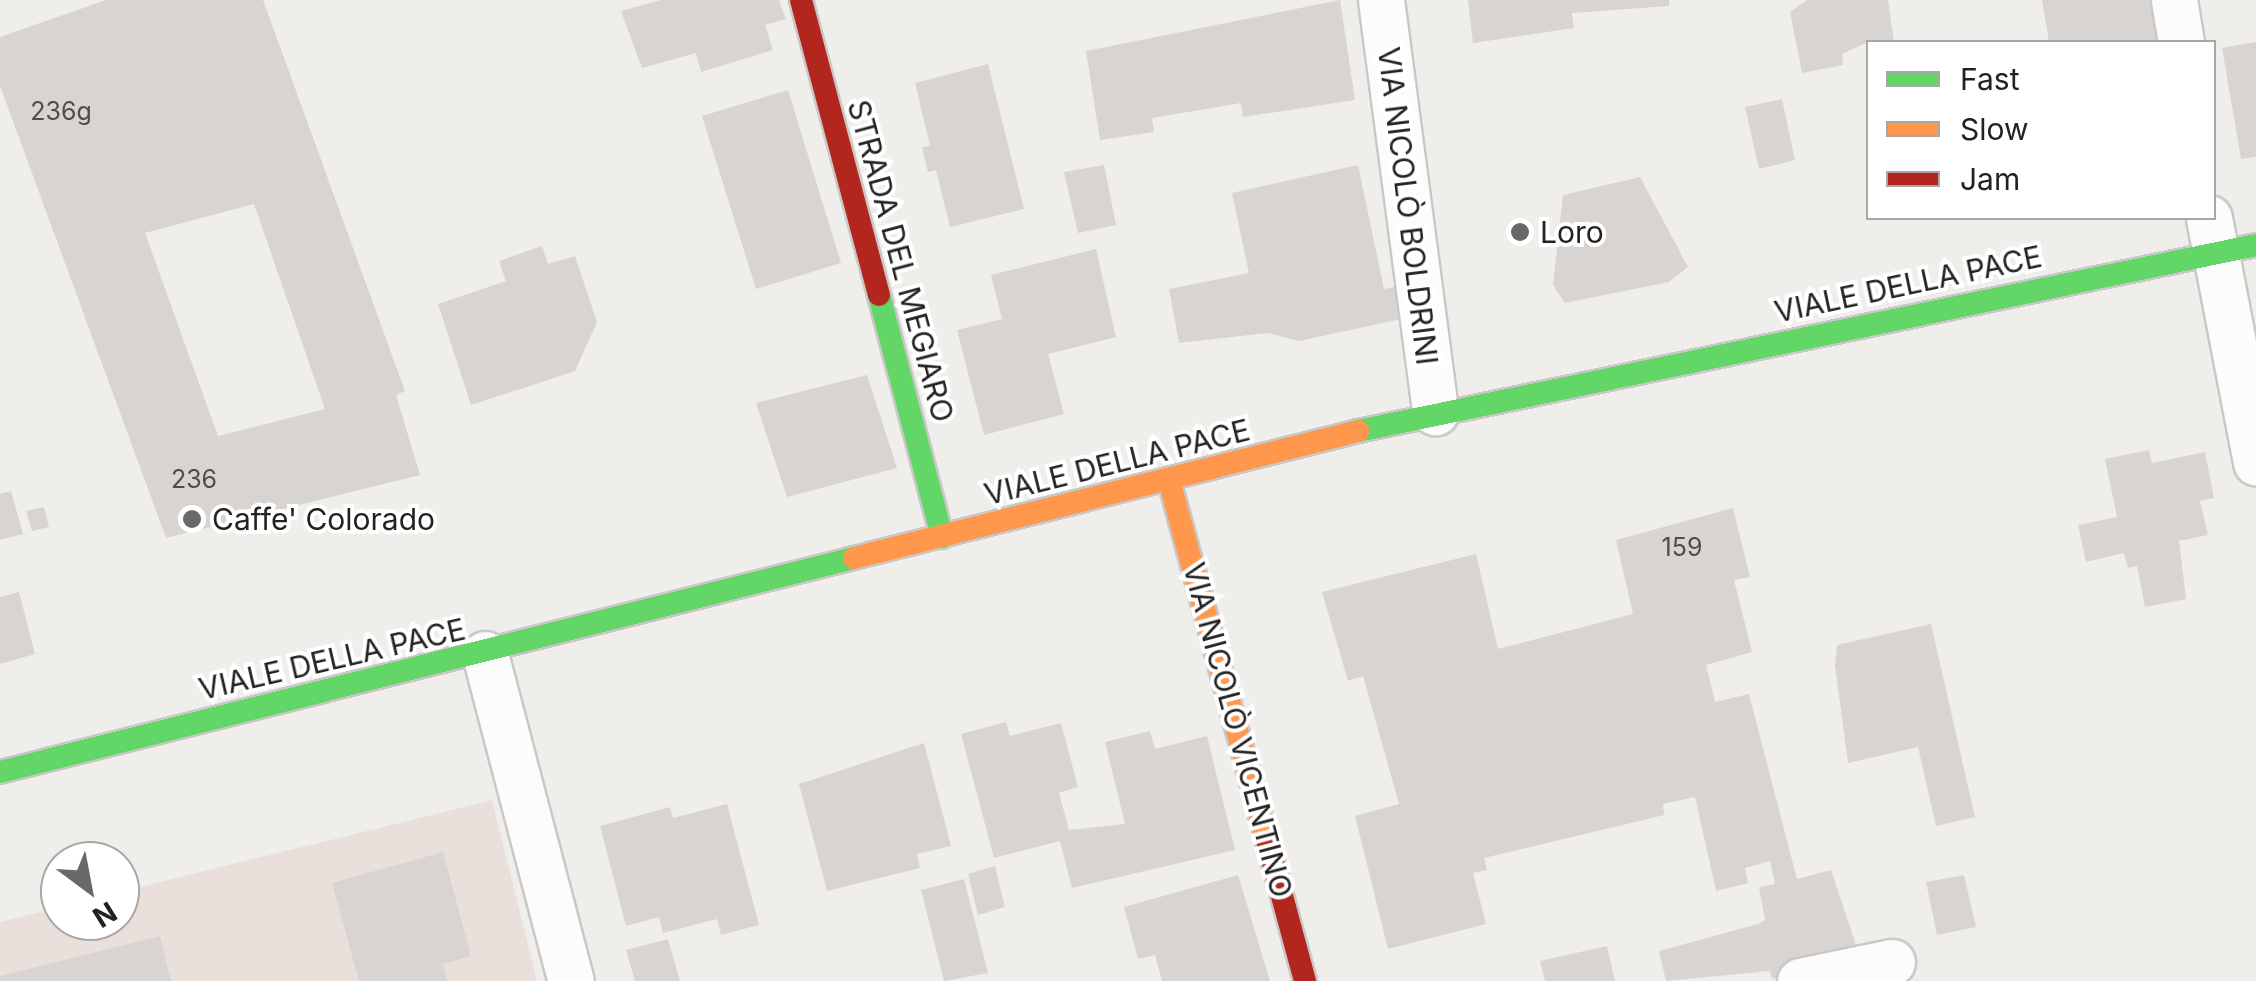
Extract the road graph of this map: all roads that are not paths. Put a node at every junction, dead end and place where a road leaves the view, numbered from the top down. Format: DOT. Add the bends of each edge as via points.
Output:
graph roads {
  1 [pos="801,0"];
  2 [pos="1381,0"];
  3 [pos="2174,0"];
  4 [pos="2181,40"];
  5 [pos="2227,238"];
  6 [pos="1435,412"];
  7 [pos="2256,463"];
  8 [pos="1169,480"];
  9 [pos="942,537"];
  10 [pos="485,654"];
  11 [pos="0,772"];
  12 [pos="1892,962"];
  13 [pos="571,981"];
  14 [pos="1305,981"];
  15 [pos="1800,981"];
  1 -- 9 [label="main road, STRADA DEL MEGIARO"];
  2 -- 6 [label="street, VIA NICOLÒ BOLDRINI"];
  3 -- 4 [label="street"];
  5 -- 6 [label="main road, VIALE DELLA PACE"];
  5 -- 7 [label="street"];
  6 -- 8 [label="main road, VIALE DELLA PACE"];
  8 -- 9 [label="main road, VIALE DELLA PACE"];
  8 -- 14 [label="main road, VIA NICOLÒ VICENTINO"];
  9 -- 10 [label="main road, VIALE DELLA PACE"];
  10 -- 11 [label="main road, VIALE DELLA PACE"];
  10 -- 13 [label="street"];
  12 -- 15 [label="street"];
}
